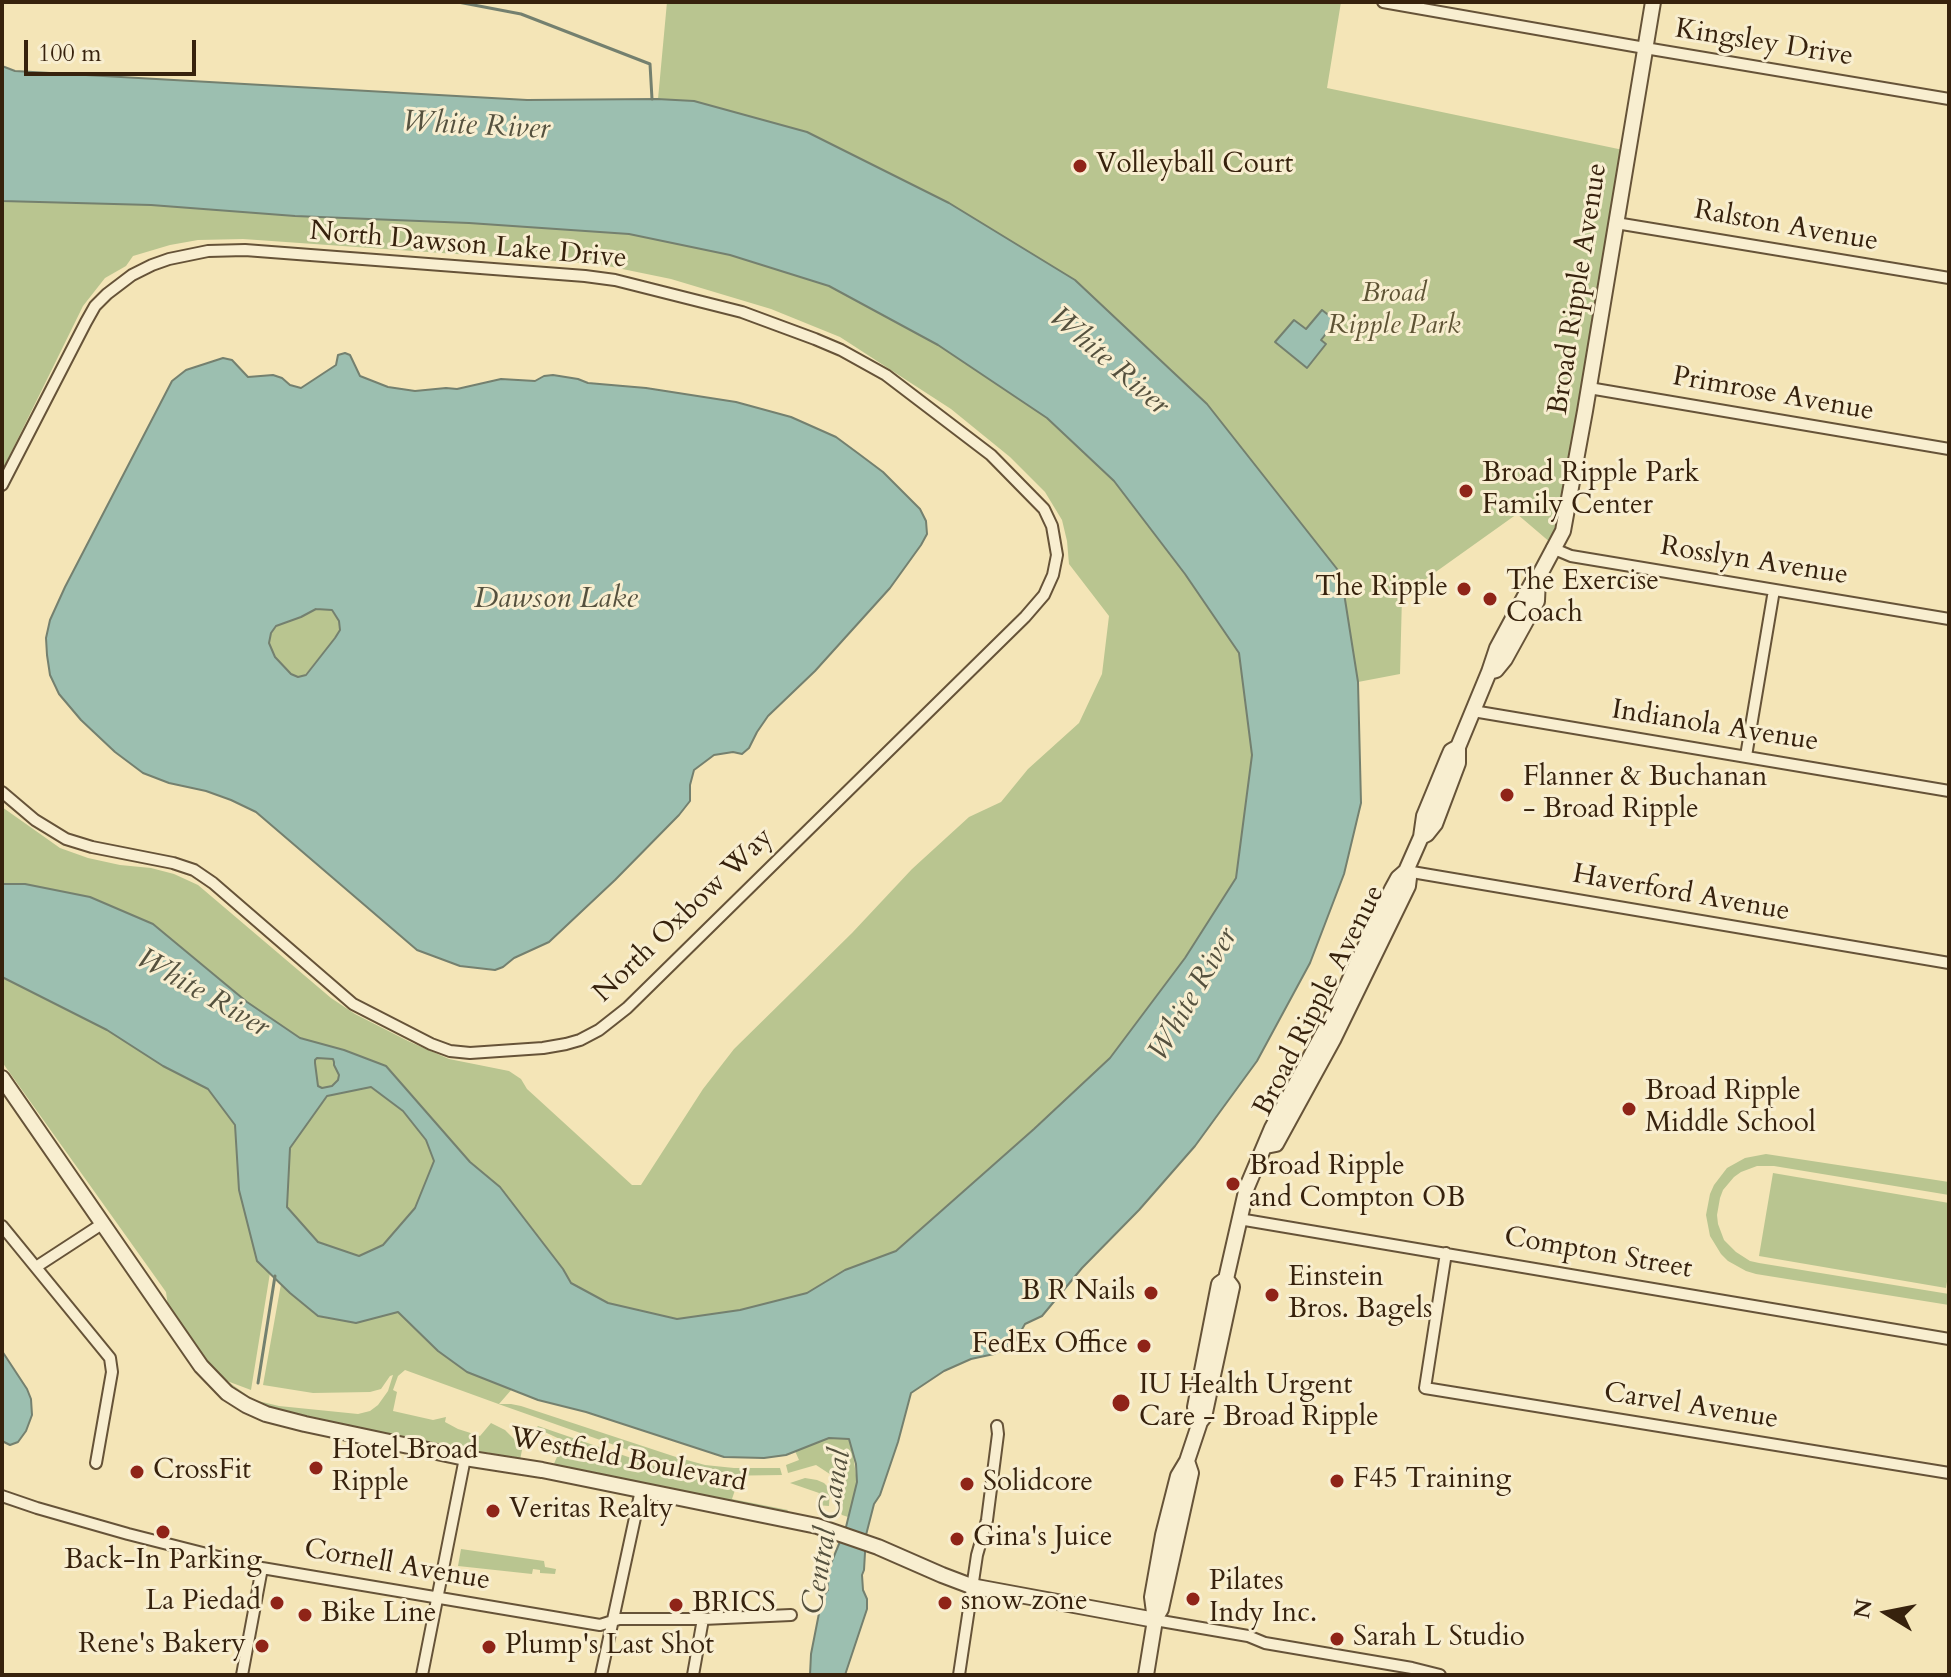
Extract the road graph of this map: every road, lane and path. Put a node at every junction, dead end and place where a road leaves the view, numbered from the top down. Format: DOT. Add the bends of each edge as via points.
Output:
graph roads {
  1 [pos="1383,2"];
  2 [pos="1653,2"];
  3 [pos="1645,48"];
  4 [pos="1949,99"];
  5 [pos="1616,223"];
  6 [pos="1949,278"];
  7 [pos="1589,388"];
  8 [pos="1949,449"];
  9 [pos="2,485"];
  10 [pos="1056,548"];
  11 [pos="1552,548"];
  12 [pos="1774,590"];
  13 [pos="1949,619"];
  14 [pos="1473,711"];
  15 [pos="1746,756"];
  16 [pos="1949,791"];
  17 [pos="2,792"];
  18 [pos="1406,871"];
  19 [pos="1949,963"];
  20 [pos="2,1078"];
  21 [pos="1239,1219"];
  22 [pos="102,1224"];
  23 [pos="2,1226"];
  24 [pos="1446,1253"];
  25 [pos="36,1267"];
  26 [pos="1949,1339"];
  27 [pos="997,1426"];
  28 [pos="465,1458"];
  29 [pos="96,1463"];
  30 [pos="1949,1473"];
  31 [pos="641,1490"];
  32 [pos="2,1496"];
  33 [pos="262,1568"];
  34 [pos="971,1586"];
  35 [pos="437,1597"];
  36 [pos="791,1615"];
  37 [pos="703,1619"];
  38 [pos="1155,1620"];
  39 [pos="612,1621"];
  40 [pos="1412,1672"];
  41 [pos="242,1675"];
  42 [pos="422,1675"];
  43 [pos="601,1675"];
  44 [pos="693,1675"];
  45 [pos="959,1675"];
  46 [pos="1146,1675"];
  47 [pos="1440,1675"];
  1 -- 3 [label="street, Kingsley Drive"];
  2 -- 3 [label="street, Broad Ripple Avenue"];
  3 -- 4 [label="street, Kingsley Drive"];
  3 -- 5 [label="street, Broad Ripple Avenue"];
  5 -- 6 [label="street, Ralston Avenue"];
  5 -- 7 [label="street, Broad Ripple Avenue"];
  7 -- 8 [label="street, Primrose Avenue"];
  7 -- 11 [label="street, Broad Ripple Avenue" via="1563,531"];
  9 -- 10 [label="street, North Dawson Lake Drive" via="86,322 107,294 161,261 245,250 585,276 757,317 841,350 933,410 991,455 1038,502 1052,526"];
  10 -- 17 [label="street, North Oxbow Way" via="1053,575 1025,617 627,1008 599,1030 566,1044 470,1053 431,1044 353,1004 194,870 66,839"];
  11 -- 12 [label="street, Rosslyn Avenue" via="1571,556"];
  11 -- 14 [label="street, Broad Ripple Avenue" via="1499,642"];
  12 -- 13 [label="street, Rosslyn Avenue"];
  12 -- 15 [label="street"];
  14 -- 15 [label="street, Indianola Avenue"];
  14 -- 18 [label="street, Broad Ripple Avenue" via="1448,758"];
  15 -- 16 [label="street, Indianola Avenue"];
  18 -- 19 [label="street, Haverford Avenue"];
  18 -- 21 [label="street, Broad Ripple Avenue" via="1392,889 1272,1128"];
  20 -- 22 [label="street, Westfield Boulevard"];
  21 -- 24 [label="street, Compton Street"];
  21 -- 38 [label="street, Broad Ripple Avenue" via="1226,1279 1232,1287 1204,1417 1178,1476 1163,1535 1152,1597"];
  22 -- 25 [label="street"];
  22 -- 28 [label="street, Westfield Boulevard" via="201,1366 238,1401 299,1422"];
  23 -- 25 [label="street"];
  24 -- 26 [label="street, Compton Street"];
  24 -- 30 [label="street, Carvel Avenue" via="1425,1388"];
  25 -- 29 [label="street" via="110,1358"];
  27 -- 34 [label="street" via="987,1520"];
  28 -- 31 [label="street, Westfield Boulevard"];
  28 -- 35 [label="street"];
  31 -- 34 [label="street, Westfield Boulevard" via="817,1526"];
  31 -- 39 [label="street"];
  32 -- 33 [label="street, Cornell Avenue"];
  33 -- 35 [label="street, Cornell Avenue"];
  33 -- 41 [label="street"];
  34 -- 38 [label="street, Westfield Boulevard"];
  34 -- 45 [label="street"];
  35 -- 39 [label="street, Cornell Avenue" via="601,1625"];
  35 -- 42 [label="street"];
  36 -- 37 [label="street, Cornell Avenue"];
  37 -- 39 [label="street, Cornell Avenue"];
  37 -- 44 [label="street"];
  38 -- 40 [label="street"];
  38 -- 46 [label="street, Broad Ripple Avenue"];
  39 -- 43 [label="street"];
  40 -- 47 [label="street"];
}
